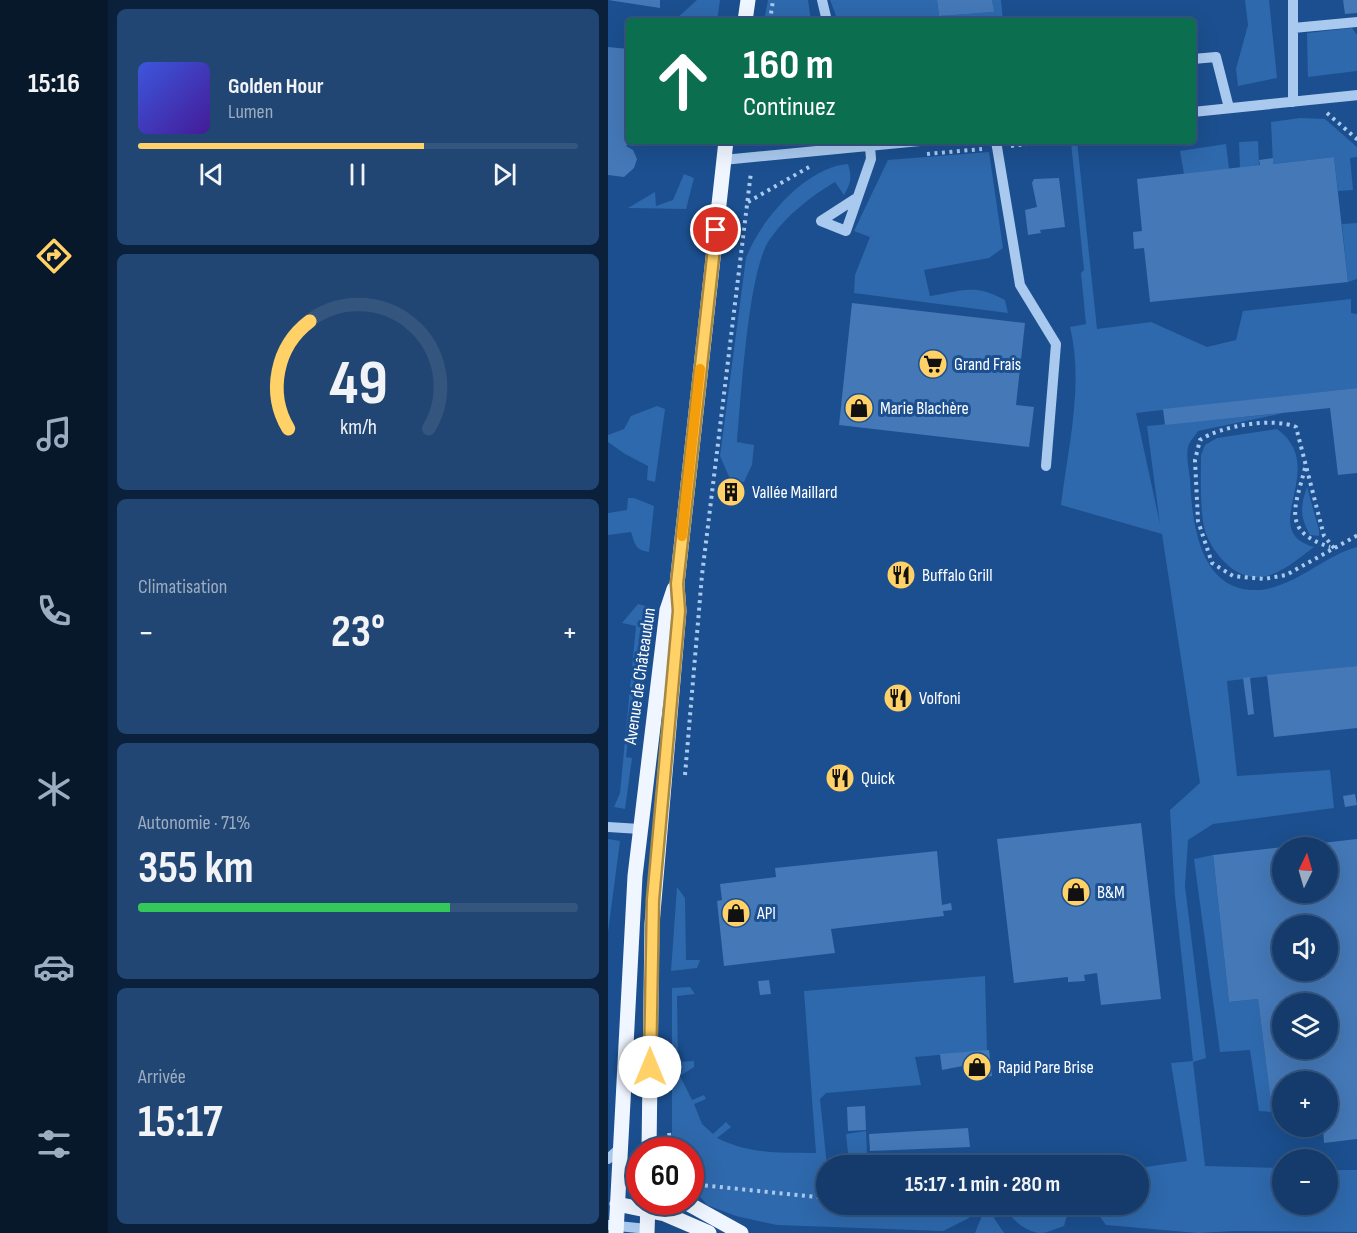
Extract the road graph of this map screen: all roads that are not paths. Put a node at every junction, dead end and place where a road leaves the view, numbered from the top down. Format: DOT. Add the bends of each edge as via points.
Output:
graph roads {
  1 [pos="748,0"];
  2 [pos="822,0"];
  3 [pos="1292,0"];
  4 [pos="745,18"];
  5 [pos="826,18"];
  6 [pos="1358,22"];
  7 [pos="1293,28"];
  8 [pos="1196,59"];
  9 [pos="1358,95"];
  10 [pos="1293,102"];
  11 [pos="1229,108"];
  12 [pos="1196,112"];
  13 [pos="726,144"];
  14 [pos="881,144"];
  15 [pos="996,144"];
  16 [pos="870,146"];
  17 [pos="723,160"];
  18 [pos="855,199"];
  19 [pos="1046,466"];
  20 [pos="677,584"];
  21 [pos="608,827"];
  22 [pos="640,829"];
  23 [pos="649,1137"];
  24 [pos="614,1154"];
  25 [pos="613,1204"];
  26 [pos="704,1213"];
  27 [pos="648,1215"];
  28 [pos="670,1215"];
  29 [pos="614,1228"];
  30 [pos="647,1231"];
  31 [pos="709,1233"];
  32 [pos="741,1233"];
  1 -- 4 [label="main road"];
  2 -- 5 [label="street"];
  3 -- 7 [label="street"];
  6 -- 7 [label="street"];
  7 -- 10 [label="street"];
  8 -- 11 [label="street" via="1216,57"];
  9 -- 10 [label="street"];
  10 -- 11 [label="street"];
  11 -- 12 [label="street"];
  13 -- 17 [label="main road"];
  14 -- 16 [label="street"];
  15 -- 19 [label="street" via="1020,285 1056,345"];
  16 -- 17 [label="street"];
  16 -- 18 [label="street" via="870,159"];
  17 -- 20 [label="main road"];
  20 -- 22 [label="main road, Avenue de Châteaudun" via="667,610"];
  20 -- 23 [label="main road, Avenue de Châteaudun" via="679,611 652,924"];
  21 -- 22 [label="street"];
  22 -- 24 [label="main road, Avenue de Châteaudun"];
  24 -- 25 [label="main road, Avenue de Châteaudun"];
  25 -- 29 [label="main road, Avenue de Châteaudun"];
  26 -- 32 [label="main road"];
  27 -- 30 [label="main road"];
  28 -- 31 [label="main road"];
  29 -- 30 [label="street"];
}
